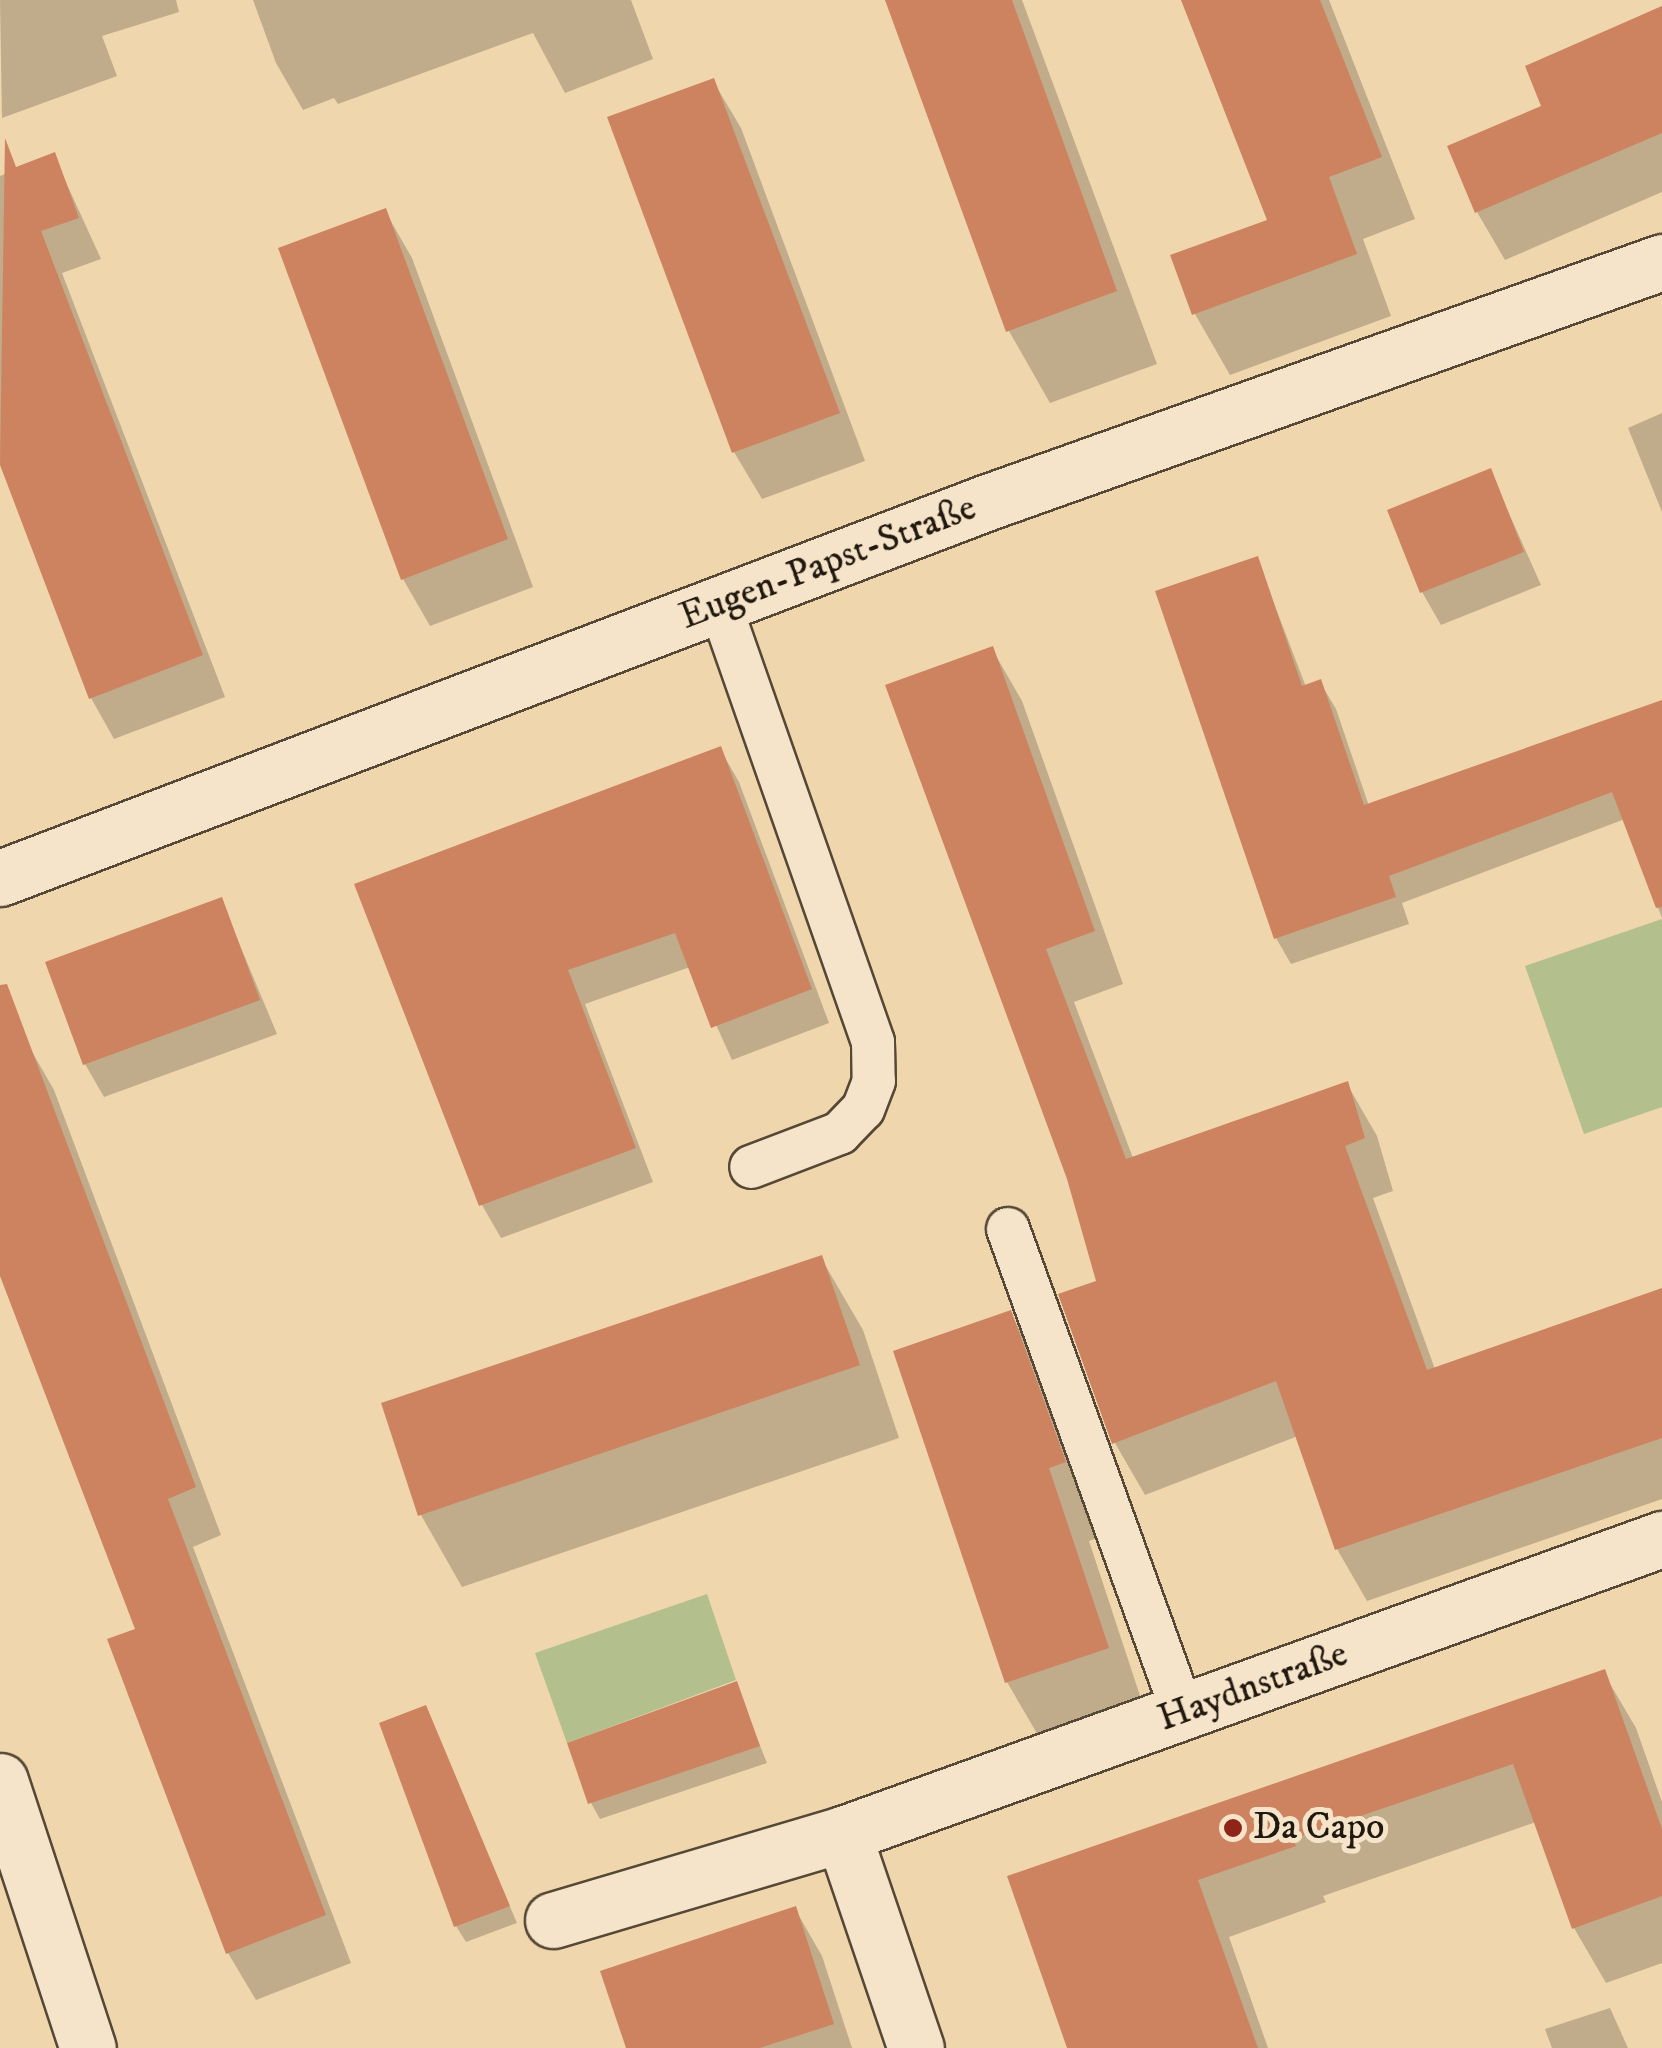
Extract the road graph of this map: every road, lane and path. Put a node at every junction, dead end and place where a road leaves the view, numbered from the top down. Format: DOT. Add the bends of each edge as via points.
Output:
graph roads {
  1 [pos="1662,262"];
  2 [pos="720,605"];
  3 [pos="0,878"];
  4 [pos="750,1167"];
  5 [pos="1008,1229"];
  6 [pos="1662,1538"];
  7 [pos="1182,1713"];
  8 [pos="0,1781"];
  9 [pos="843,1834"];
  10 [pos="553,1920"];
  11 [pos="88,2048"];
  12 [pos="916,2048"];
  1 -- 2 [label="street, Eugen-Papst-Straße"];
  2 -- 3 [label="street, Eugen-Papst-Straße"];
  2 -- 4 [label="lane" via="873,1042 874,1081 862,1109 840,1132"];
  5 -- 7 [label="lane"];
  6 -- 7 [label="street, Haydnstraße"];
  7 -- 9 [label="street, Haydnstraße"];
  8 -- 11 [label="street"];
  9 -- 10 [label="street, Haydnstraße"];
  9 -- 12 [label="street"];
}
